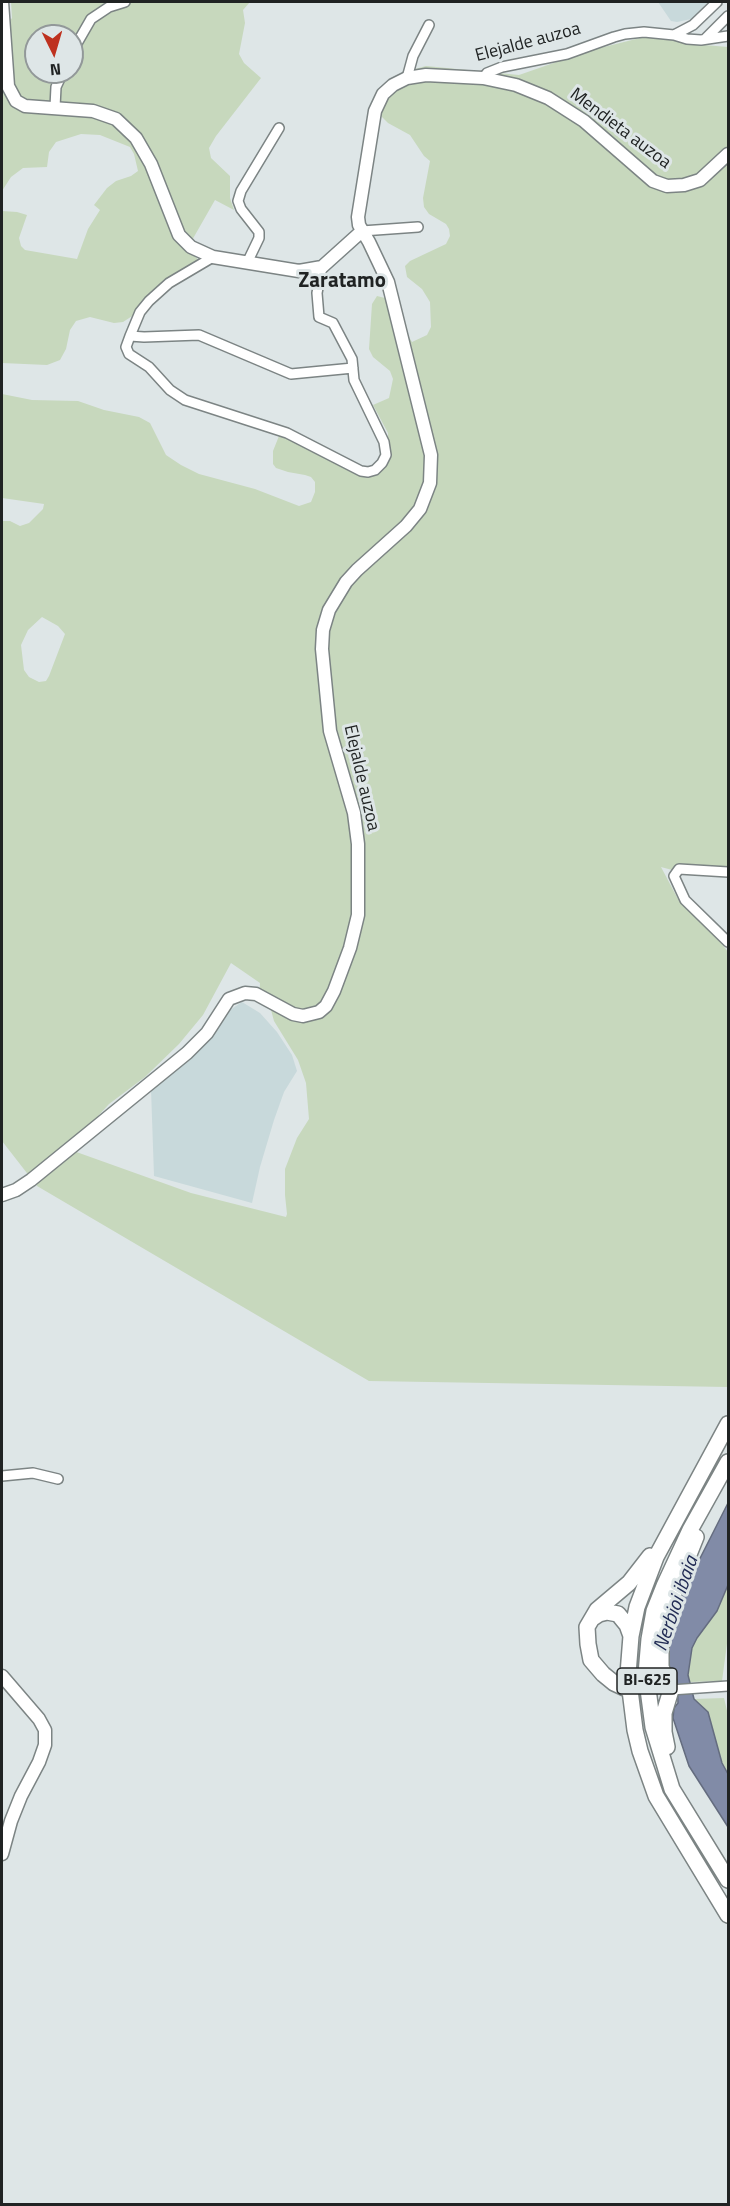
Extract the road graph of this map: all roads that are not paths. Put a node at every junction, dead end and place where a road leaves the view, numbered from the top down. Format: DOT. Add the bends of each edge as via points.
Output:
graph roads {
  1 [pos="2,2"];
  2 [pos="125,2"];
  3 [pos="717,2"];
  4 [pos="729,16"];
  5 [pos="429,25"];
  6 [pos="84,31"];
  7 [pos="674,35"];
  8 [pos="729,36"];
  9 [pos="705,39"];
  10 [pos="407,78"];
  11 [pos="483,78"];
  12 [pos="57,84"];
  13 [pos="55,107"];
  14 [pos="279,128"];
  15 [pos="729,154"];
  16 [pos="418,227"];
  17 [pos="362,231"];
  18 [pos="213,257"];
  19 [pos="247,263"];
  20 [pos="322,267"];
  21 [pos="130,336"];
  22 [pos="353,368"];
  23 [pos="729,872"];
  24 [pos="729,942"];
  25 [pos="2,1195"];
  26 [pos="729,1424"];
  27 [pos="729,1462"];
  28 [pos="2,1476"];
  29 [pos="58,1479"];
  30 [pos="720,1479"];
  31 [pos="674,1522"];
  32 [pos="589,1622"];
  33 [pos="631,1636"];
  34 [pos="2,1676"];
  35 [pos="729,1686"];
  36 [pos="627,1689"];
  37 [pos="671,1690"];
  38 [pos="653,1691"];
  39 [pos="2,1854"];
  40 [pos="729,1870"];
  41 [pos="729,1880"];
  42 [pos="729,1915"];
  1 -- 13 [label="street" via="8,86 25,106"];
  2 -- 6 [label="street" via="91,19"];
  3 -- 7 [label="street" via="693,25"];
  4 -- 9 [label="street"];
  5 -- 10 [label="street"];
  7 -- 9 [label="street, Elejalde auzoa"];
  7 -- 11 [label="street, Elejalde auzoa" via="645,32 614,36 567,54 502,67"];
  8 -- 9 [label="street, Elejalde auzoa"];
  10 -- 11 [label="street, Elejalde auzoa"];
  10 -- 17 [label="street, Elejalde auzoa" via="383,94 375,111 357,216"];
  11 -- 15 [label="street, Mendieta auzoa" via="516,85 548,98 584,121 653,180 668,186 700,180"];
  12 -- 13 [label="street"];
  13 -- 18 [label="street" via="93,111 116,119 136,138 151,164 179,235 191,247"];
  14 -- 19 [label="street" via="238,201 259,232"];
  16 -- 17 [label="street"];
  17 -- 20 [label="street"];
  17 -- 25 [label="street, Elejalde auzoa" via="388,282 431,471 420,509 346,582 329,610 323,630 330,731 354,813 358,844 358,915 334,991 319,1012 303,1016 256,994 229,999 207,1034 187,1053 31,1180"];
  18 -- 19 [label="street"];
  18 -- 21 [label="street" via="149,301"];
  19 -- 20 [label="street" via="298,271"];
  20 -- 22 [label="street" via="317,293 319,317 333,323"];
  21 -- 22 [label="street" via="199,335 291,374"];
  21 -- 22 [label="street" via="126,347 129,354 186,400 287,433 368,472 375,470 386,455 384,442 354,380"];
  23 -- 24 [label="street" via="680,869 674,876 690,905"];
  26 -- 31 [label="main road, BI-625"];
  27 -- 30 [label="main road, BI-625"];
  28 -- 29 [label="street" via="33,1473"];
  30 -- 37 [label="main road" via="664,1627 661,1667"];
  30 -- 41 [label="main road, BI-625" via="690,1530 654,1611 646,1674 657,1746 672,1789"];
  31 -- 32 [label="main road" via="629,1583 597,1610"];
  31 -- 33 [label="main road, BI-625" via="647,1579"];
  32 -- 33 [label="main road" via="599,1614 618,1614"];
  32 -- 36 [label="main road" via="591,1660 614,1683"];
  33 -- 42 [label="main road, BI-625" via="631,1701 648,1774 668,1818"];
  34 -- 39 [label="street" via="39,1719 45,1730 45,1745 11,1821"];
  35 -- 37 [label="street"];
  37 -- 38 [label="main road"];
  37 -- 40 [label="main road" via="664,1713 667,1747 686,1795"];
}
